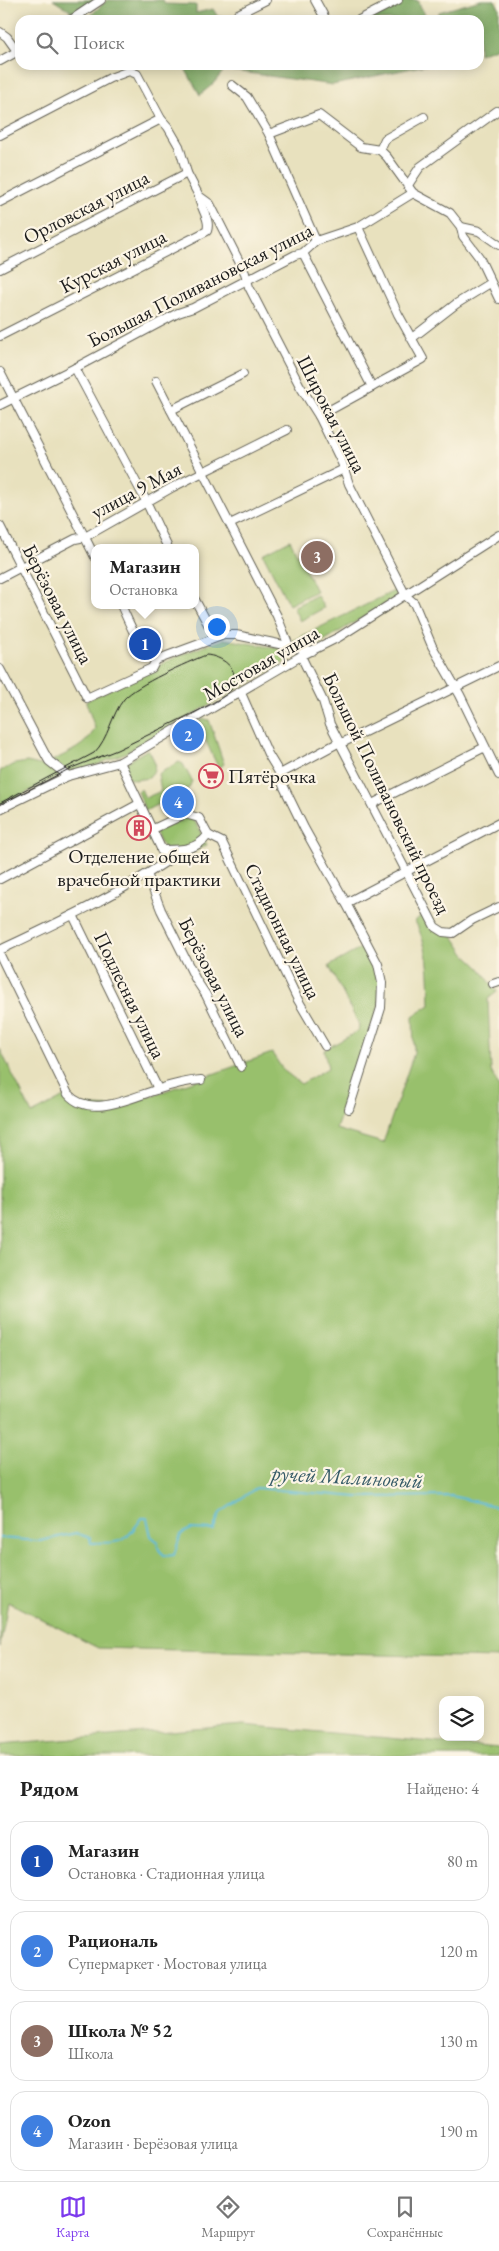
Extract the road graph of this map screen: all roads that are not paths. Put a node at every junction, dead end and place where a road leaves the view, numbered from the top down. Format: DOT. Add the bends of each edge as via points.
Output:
graph roads {
  1 [pos="266,0"];
  2 [pos="315,0"];
  3 [pos="398,0"];
  4 [pos="100,1"];
  5 [pos="238,14"];
  6 [pos="79,15"];
  7 [pos="323,15"];
  8 [pos="370,15"];
  9 [pos="0,32"];
  10 [pos="15,46"];
  11 [pos="15,53"];
  12 [pos="0,61"];
  13 [pos="232,85"];
  14 [pos="497,111"];
  15 [pos="424,118"];
  16 [pos="161,120"];
  17 [pos="269,134"];
  18 [pos="0,135"];
  19 [pos="380,150"];
  20 [pos="187,173"];
  21 [pos="408,185"];
  22 [pos="413,193"];
  23 [pos="199,196"];
  24 [pos="0,202"];
  25 [pos="461,226"];
  26 [pos="358,227"];
  27 [pos="316,241"];
  28 [pos="499,245"];
  29 [pos="303,253"];
  30 [pos="0,269"];
  31 [pos="247,279"];
  32 [pos="490,283"];
  33 [pos="499,299"];
  34 [pos="0,336"];
  35 [pos="412,338"];
  36 [pos="75,368"];
  37 [pos="0,372"];
  38 [pos="243,374"];
  39 [pos="156,381"];
  40 [pos="372,387"];
  41 [pos="15,399"];
  42 [pos="0,405"];
  43 [pos="171,410"];
  44 [pos="319,416"];
  45 [pos="287,430"];
  46 [pos="344,469"];
  47 [pos="204,472"];
  48 [pos="146,503"];
  49 [pos="230,524"];
  50 [pos="0,526"];
  51 [pos="499,535"];
  52 [pos="84,537"];
  53 [pos="166,544"];
  54 [pos="91,550"];
  55 [pos="21,567"];
  56 [pos="0,578"];
  57 [pos="406,596"];
  58 [pos="199,607"];
  59 [pos="123,609"];
  60 [pos="215,637"];
  61 [pos="288,646"];
  62 [pos="312,651"];
  63 [pos="301,656"];
  64 [pos="159,660"];
  65 [pos="499,666"];
  66 [pos="0,669"];
  67 [pos="454,687"];
  68 [pos="240,693"];
  69 [pos="340,743"];
  70 [pos="485,747"];
  71 [pos="120,762"];
  72 [pos="280,774"];
  73 [pos="499,775"];
  74 [pos="68,776"];
  75 [pos="139,804"];
  76 [pos="372,804"];
  77 [pos="0,809"];
  78 [pos="499,823"];
  79 [pos="151,830"];
  80 [pos="208,835"];
  81 [pos="161,850"];
  82 [pos="406,870"];
  83 [pos="147,874"];
  84 [pos="0,879"];
  85 [pos="346,903"];
  86 [pos="499,907"];
  87 [pos="73,915"];
  88 [pos="0,950"];
  89 [pos="0,955"];
  90 [pos="325,1046"];
  91 [pos="241,1067"];
  92 [pos="202,1080"];
  93 [pos="158,1089"];
  94 [pos="349,1109"];
  1 -- 5 [label="street"];
  2 -- 7 [label="street"];
  3 -- 8 [label="street"];
  4 -- 6 [label="street"];
  9 -- 10 [label="street"];
  11 -- 12 [label="street"];
  13 -- 17 [label="street" via="247,97"];
  14 -- 21 [label="street" via="420,168"];
  15 -- 19 [label="street" via="385,139"];
  16 -- 18 [label="street, Широкая улица" via="149,93 133,71 110,78"];
  16 -- 20 [label="street, Широкая улица" via="178,146"];
  16 -- 24 [label="street"];
  17 -- 19 [label="street" via="319,115 361,146"];
  17 -- 27 [label="street"];
  19 -- 21 [label="street"];
  20 -- 23 [label="street, Широкая улица"];
  20 -- 30 [label="street, Орловская улица"];
  21 -- 22 [label="street"];
  22 -- 25 [label="street" via="450,214"];
  22 -- 26 [label="street, Большая Поливановская улица"];
  23 -- 31 [label="street, Широкая улица" via="210,204"];
  23 -- 34 [label="street, Курская улица" via="208,220 207,231"];
  25 -- 28 [label="street" via="479,231"];
  25 -- 32 [label="street" via="463,236 479,256"];
  26 -- 27 [label="street, Большая Поливановская улица"];
  26 -- 35 [label="street"];
  27 -- 29 [label="street, Большая Поливановская улица"];
  29 -- 31 [label="street, Большая Поливановская улица"];
  29 -- 40 [label="street"];
  31 -- 36 [label="street, Большая Поливановская улица"];
  31 -- 44 [label="street, Широкая улица" via="300,386"];
  32 -- 33 [label="street"];
  32 -- 35 [label="street"];
  35 -- 40 [label="street" via="423,359"];
  36 -- 41 [label="street, Большая Поливановская улица"];
  36 -- 48 [label="street"];
  37 -- 41 [label="street"];
  38 -- 43 [label="street"];
  39 -- 43 [label="street"];
  40 -- 44 [label="street"];
  41 -- 42 [label="street, Большая Поливановская улица"];
  41 -- 52 [label="street"];
  43 -- 47 [label="street"];
  44 -- 46 [label="street, Широкая улица"];
  45 -- 47 [label="street, улица 9 Мая"];
  46 -- 49 [label="street"];
  46 -- 57 [label="street, Широкая улица"];
  47 -- 48 [label="street, улица 9 Мая"];
  47 -- 49 [label="street"];
  48 -- 52 [label="street, улица 9 Мая"];
  48 -- 53 [label="street"];
  49 -- 61 [label="street" via="277,616"];
  50 -- 55 [label="street, Берёзовая улица"];
  51 -- 57 [label="street, Мостовая улица"];
  52 -- 54 [label="street"];
  52 -- 55 [label="street, улица 9 Мая"];
  55 -- 56 [label="street, улица 9 Мая"];
  55 -- 64 [label="street, Берёзовая улица" via="87,698 152,668"];
  57 -- 62 [label="street, Мостовая улица"];
  57 -- 67 [label="street, Широкая улица" via="414,603"];
  58 -- 60 [label="street"];
  59 -- 64 [label="street" via="150,658"];
  60 -- 61 [label="street" via="236,635"];
  60 -- 64 [label="street"];
  61 -- 62 [label="street"];
  62 -- 63 [label="street, Мостовая улица"];
  63 -- 68 [label="street, Мостовая улица"];
  63 -- 69 [label="street, Большой Поливановский проезд"];
  65 -- 67 [label="street"];
  66 -- 74 [label="street" via="45,754"];
  67 -- 69 [label="street"];
  67 -- 70 [label="street, Широкая улица"];
  68 -- 71 [label="street, Мостовая улица"];
  68 -- 72 [label="street"];
  69 -- 72 [label="street"];
  69 -- 76 [label="street, Большой Поливановский проезд"];
  70 -- 73 [label="street, Широкая улица"];
  70 -- 76 [label="street"];
  71 -- 74 [label="street, Мостовая улица"];
  71 -- 75 [label="street"];
  72 -- 85 [label="street" via="304,828"];
  74 -- 77 [label="street, Мостовая улица"];
  75 -- 79 [label="street"];
  75 -- 84 [label="street"];
  76 -- 82 [label="street, Большой Поливановский проезд"];
  78 -- 82 [label="street"];
  79 -- 80 [label="street, Стадионная улица" via="185,814 199,818"];
  79 -- 81 [label="street"];
  80 -- 81 [label="street" via="203,842 190,848"];
  80 -- 90 [label="street, Стадионная улица" via="222,842 298,1000"];
  81 -- 83 [label="street, Подлесная улица" via="167,861"];
  82 -- 85 [label="street"];
  82 -- 86 [label="street, Большой Поливановский проезд" via="435,927 443,932 452,933"];
  83 -- 87 [label="street, Подлесная улица"];
  83 -- 91 [label="street, Берёзовая улица" via="166,919"];
  85 -- 94 [label="street" via="378,964 382,983 381,1008"];
  87 -- 88 [label="street, Подлесная улица"];
  87 -- 93 [label="street, Подлесная улица"];
  89 -- 93 [label="street" via="73,1099 95,1106 114,1104"];
  92 -- 93 [label="street" via="189,1080"];
}
